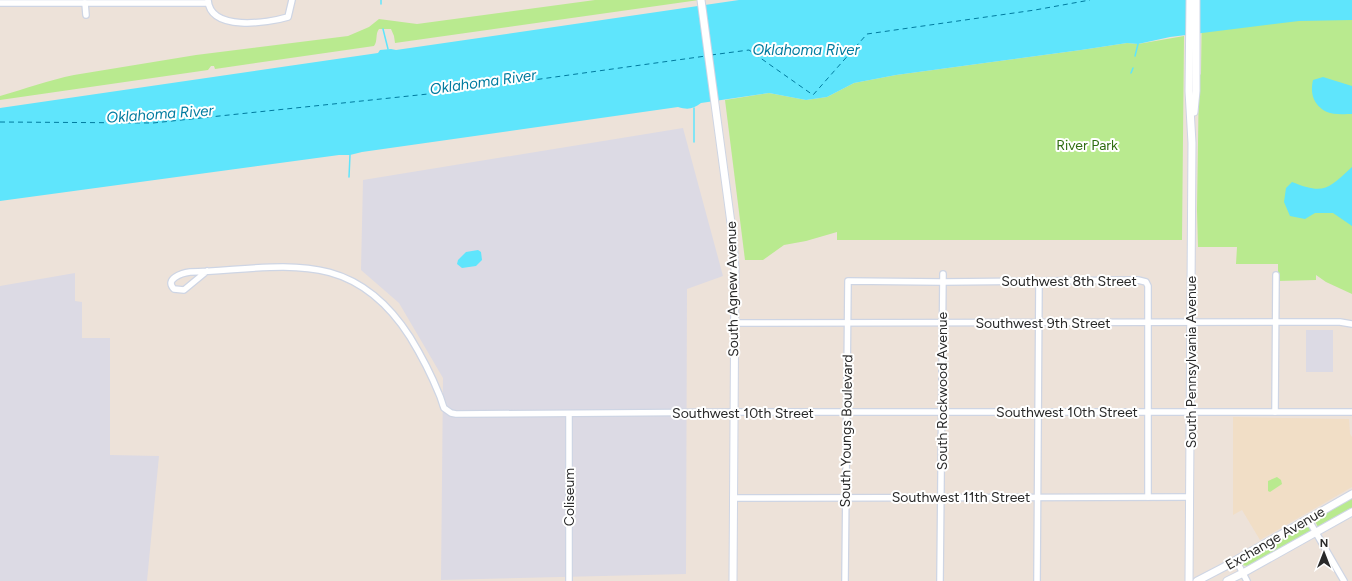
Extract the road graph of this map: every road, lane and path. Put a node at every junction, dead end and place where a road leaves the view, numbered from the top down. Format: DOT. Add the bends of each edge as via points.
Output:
graph roads {
  1 [pos="292,0"];
  2 [pos="700,0"];
  3 [pos="1190,0"];
  4 [pos="1196,0"];
  5 [pos="208,1"];
  6 [pos="0,2"];
  7 [pos="85,3"];
  8 [pos="86,15"];
  9 [pos="1193,77"];
  10 [pos="207,271"];
  11 [pos="942,274"];
  12 [pos="1276,275"];
  13 [pos="848,281"];
  14 [pos="1038,281"];
  15 [pos="942,282"];
  16 [pos="734,323"];
  17 [pos="942,323"];
  18 [pos="1039,323"];
  19 [pos="1148,323"];
  20 [pos="1191,323"];
  21 [pos="1276,323"];
  22 [pos="846,324"];
  23 [pos="1352,324"];
  24 [pos="734,412"];
  25 [pos="941,412"];
  26 [pos="1038,412"];
  27 [pos="1148,412"];
  28 [pos="1190,412"];
  29 [pos="1275,412"];
  30 [pos="1352,412"];
  31 [pos="846,413"];
  32 [pos="569,414"];
  33 [pos="1352,494"];
  34 [pos="1038,497"];
  35 [pos="1148,497"];
  36 [pos="1190,497"];
  37 [pos="733,498"];
  38 [pos="845,498"];
  39 [pos="941,498"];
  40 [pos="1352,512"];
  41 [pos="1308,519"];
  42 [pos="1317,532"];
  43 [pos="1236,560"];
  44 [pos="1243,573"];
  45 [pos="569,581"];
  46 [pos="733,581"];
  47 [pos="845,581"];
  48 [pos="940,581"];
  49 [pos="1037,581"];
  50 [pos="1189,581"];
  51 [pos="1197,581"];
  52 [pos="1227,581"];
  53 [pos="1247,581"];
  54 [pos="1344,581"];
  1 -- 5 [label="street" via="288,16 260,22 229,22 218,18"];
  2 -- 16 [label="main road, South Agnew Avenue" via="733,238"];
  3 -- 9 [label="main road, South Pennsylvania Avenue"];
  4 -- 9 [label="main road, South Pennsylvania Avenue"];
  5 -- 7 [label="street"];
  6 -- 7 [label="street"];
  7 -- 8 [label="street"];
  9 -- 20 [label="main road, South Pennsylvania Avenue"];
  10 -- 10 [label="street, Southwest 10th Street" via="176,276 171,282 172,286 174,289 184,290"];
  10 -- 32 [label="street, Southwest 10th Street" via="293,267 322,270 341,276 374,295 394,314 419,353 447,411 456,414"];
  11 -- 15 [label="street, South Rockwood Avenue"];
  12 -- 21 [label="street"];
  13 -- 15 [label="street, Southwest 8th Street"];
  13 -- 22 [label="street, South Youngs Boulevard"];
  14 -- 15 [label="street, Southwest 8th Street"];
  14 -- 18 [label="street"];
  14 -- 19 [label="street, Southwest 8th Street" via="1145,281 1148,283"];
  15 -- 17 [label="street, South Rockwood Avenue"];
  16 -- 22 [label="street, Southwest 9th Street"];
  16 -- 24 [label="main road, South Agnew Avenue"];
  17 -- 18 [label="street, Southwest 9th Street"];
  17 -- 22 [label="street, Southwest 9th Street"];
  17 -- 25 [label="street, South Rockwood Avenue"];
  18 -- 19 [label="street, Southwest 9th Street"];
  18 -- 26 [label="street"];
  19 -- 20 [label="street, Southwest 9th Street"];
  19 -- 27 [label="street, Southwest 8th Street"];
  20 -- 21 [label="street, Southwest 9th Street"];
  20 -- 28 [label="main road, South Pennsylvania Avenue"];
  21 -- 23 [label="street, Southwest 9th Street"];
  21 -- 29 [label="street"];
  22 -- 31 [label="street, South Youngs Boulevard"];
  24 -- 31 [label="street, Southwest 10th Street"];
  24 -- 32 [label="street, Southwest 10th Street"];
  24 -- 37 [label="main road, South Agnew Avenue"];
  25 -- 26 [label="street, Southwest 10th Street"];
  25 -- 31 [label="street, Southwest 10th Street"];
  25 -- 39 [label="street, South Rockwood Avenue"];
  26 -- 27 [label="street, Southwest 10th Street"];
  26 -- 34 [label="street"];
  27 -- 28 [label="street, Southwest 10th Street"];
  27 -- 35 [label="street, Southwest 8th Street"];
  28 -- 29 [label="street, Southwest 10th Street"];
  28 -- 36 [label="main road, South Pennsylvania Avenue"];
  29 -- 30 [label="street, Southwest 10th Street"];
  31 -- 38 [label="street, South Youngs Boulevard"];
  32 -- 45 [label="street, Coliseum"];
  33 -- 41 [label="main road, Exchange Avenue"];
  34 -- 35 [label="street, Southwest 11th Street"];
  34 -- 39 [label="street, Southwest 11th Street"];
  34 -- 49 [label="street"];
  35 -- 36 [label="street, Southwest 11th Street"];
  36 -- 50 [label="main road, South Pennsylvania Avenue"];
  37 -- 38 [label="street, Southwest 11th Street"];
  37 -- 46 [label="main road, South Agnew Avenue"];
  38 -- 39 [label="street, Southwest 11th Street"];
  38 -- 47 [label="street, South Youngs Boulevard"];
  39 -- 48 [label="street, South Rockwood Avenue"];
  40 -- 42 [label="main road, Exchange Avenue"];
  41 -- 42 [label="street"];
  41 -- 43 [label="main road, Exchange Avenue"];
  42 -- 44 [label="main road, Exchange Avenue"];
  42 -- 54 [label="street"];
  43 -- 44 [label="street"];
  43 -- 51 [label="main road, Exchange Avenue"];
  44 -- 52 [label="main road, Exchange Avenue"];
  44 -- 53 [label="street"];
}
